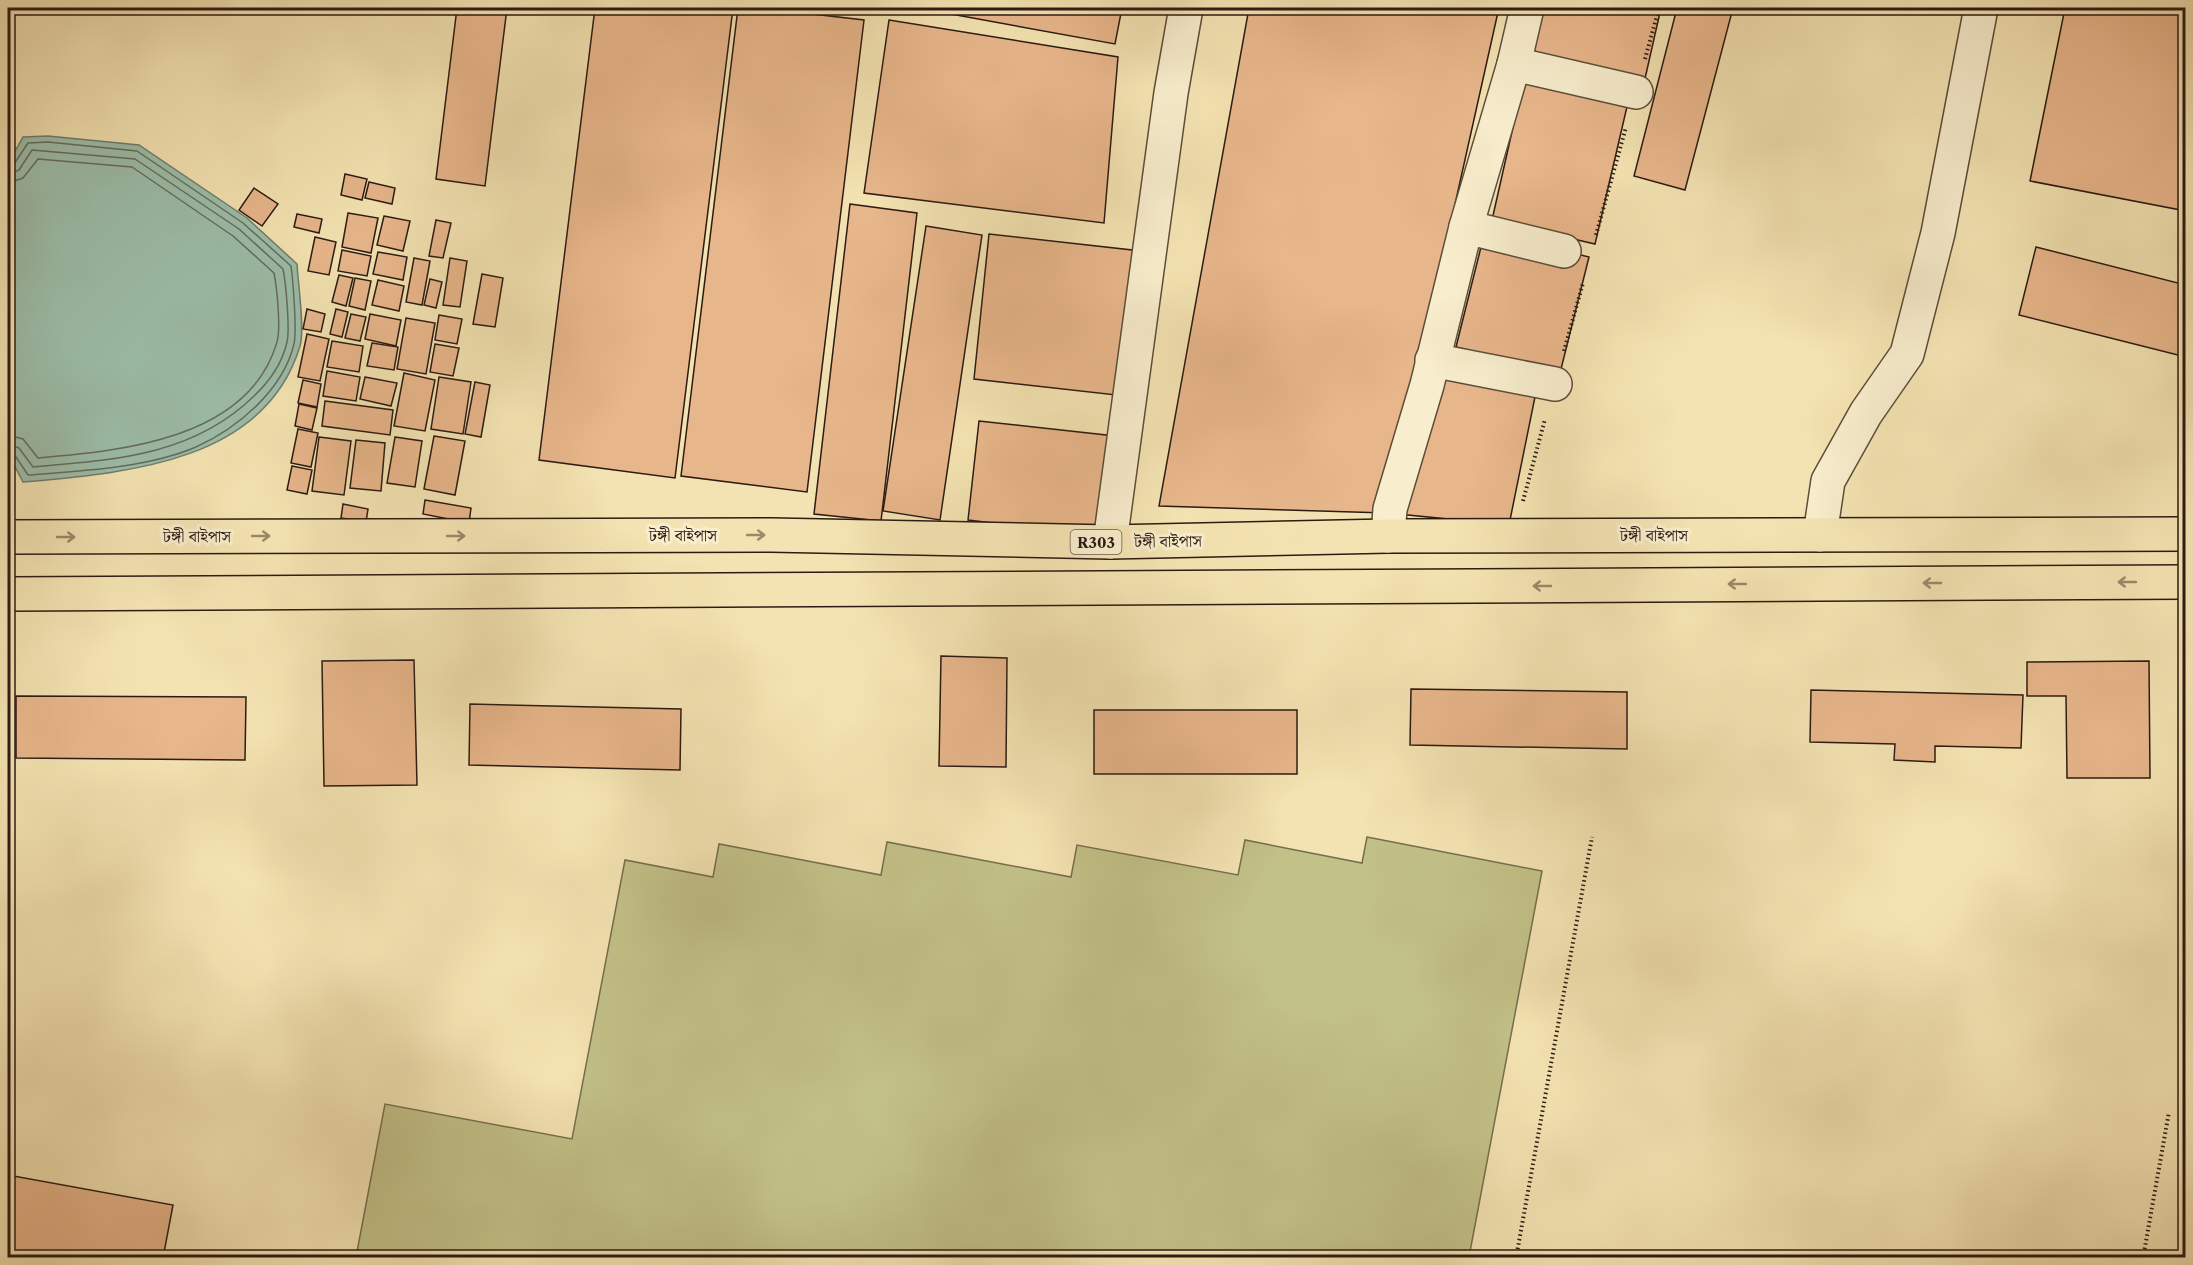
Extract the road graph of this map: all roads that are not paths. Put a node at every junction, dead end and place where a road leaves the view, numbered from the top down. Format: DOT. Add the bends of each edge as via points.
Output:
graph roads {
  1 [pos="1186,8"];
  2 [pos="1527,8"];
  3 [pos="1981,8"];
  4 [pos="1514,64"];
  5 [pos="1636,92"];
  6 [pos="1466,227"];
  7 [pos="1564,251"];
  8 [pos="1432,360"];
  9 [pos="1555,384"];
  10 [pos="2186,534"];
  11 [pos="1820,535"];
  12 [pos="1388,536"];
  13 [pos="8,537"];
  14 [pos="1110,542"];
  15 [pos="2186,582"];
  16 [pos="8,594"];
  1 -- 14 [label="lane" via="1169,105"];
  2 -- 4 [label="lane"];
  3 -- 11 [label="lane" via="1938,233 1907,354 1866,413 1828,481"];
  4 -- 5 [label="lane"];
  4 -- 6 [label="lane"];
  6 -- 7 [label="lane"];
  6 -- 8 [label="lane"];
  8 -- 9 [label="lane"];
  8 -- 12 [label="lane" via="1390,509"];
  10 -- 11 [label="main road, টঙ্গী বাইপাস / R303"];
  11 -- 12 [label="main road, টঙ্গী বাইপাস / R303"];
  12 -- 14 [label="main road, টঙ্গী বাইপাস / R303"];
  13 -- 14 [label="main road, টঙ্গী বাইপাস / R303, one-way" via="771,535"];
  15 -- 16 [label="main road, one-way"];
}
